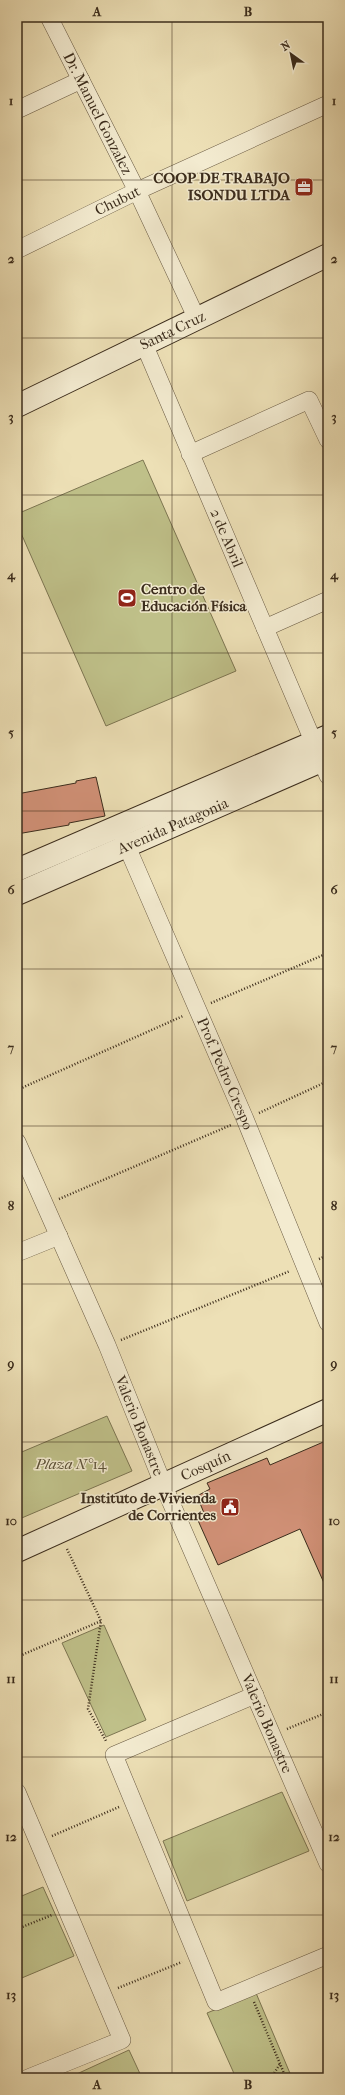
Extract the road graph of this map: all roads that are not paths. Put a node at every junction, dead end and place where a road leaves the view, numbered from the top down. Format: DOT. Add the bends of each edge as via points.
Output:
graph roads {
  1 [pos="49,17"];
  2 [pos="81,80"];
  3 [pos="328,104"];
  4 [pos="17,110"];
  5 [pos="137,191"];
  6 [pos="17,250"];
  7 [pos="328,255"];
  8 [pos="197,319"];
  9 [pos="144,344"];
  10 [pos="17,406"];
  11 [pos="328,440"];
  12 [pos="190,454"];
  13 [pos="328,600"];
  14 [pos="265,628"];
  15 [pos="324,755"];
  16 [pos="118,826"];
  17 [pos="127,847"];
  18 [pos="17,870"];
  19 [pos="17,894"];
  20 [pos="17,1142"];
  21 [pos="59,1236"];
  22 [pos="17,1253"];
  23 [pos="328,1323"];
  24 [pos="328,1410"];
  25 [pos="163,1484"];
  26 [pos="17,1551"];
  27 [pos="255,1695"];
  28 [pos="17,1792"];
  29 [pos="328,1864"];
  30 [pos="328,1955"];
  31 [pos="28,2078"];
  1 -- 2 [label="street, Dr. Manuel Gonzalez"];
  2 -- 4 [label="street"];
  2 -- 5 [label="street, Dr. Manuel Gonzalez"];
  3 -- 5 [label="street, Chubut"];
  5 -- 6 [label="street, Chubut"];
  5 -- 8 [label="street, Dr. Manuel Gonzalez"];
  7 -- 8 [label="street, Santa Cruz"];
  8 -- 9 [label="street, Santa Cruz"];
  9 -- 10 [label="street, Santa Cruz"];
  9 -- 12 [label="street, 2 de Abril"];
  11 -- 12 [label="street" via="309,400"];
  12 -- 14 [label="street, 2 de Abril"];
  13 -- 14 [label="street"];
  14 -- 15 [label="street, 2 de Abril"];
  15 -- 16 [label="street, Avenida Patagonia"];
  15 -- 17 [label="street, Avenida Patagonia"];
  16 -- 17 [label="street, Prof. Pedro Crespo"];
  16 -- 18 [label="street, Avenida Patagonia"];
  17 -- 19 [label="street, Avenida Patagonia"];
  17 -- 23 [label="street, Prof. Pedro Crespo" via="245,1119"];
  20 -- 21 [label="street, Valerio Bonastre"];
  21 -- 22 [label="street"];
  21 -- 25 [label="street, Valerio Bonastre" via="107,1345"];
  24 -- 25 [label="street, Cosquín"];
  25 -- 26 [label="street, Cosquín"];
  25 -- 27 [label="street, Valerio Bonastre"];
  27 -- 29 [label="street, Valerio Bonastre"];
  27 -- 30 [label="street" via="114,1755 216,2002"];
  28 -- 31 [label="street" via="122,2040"];
}
